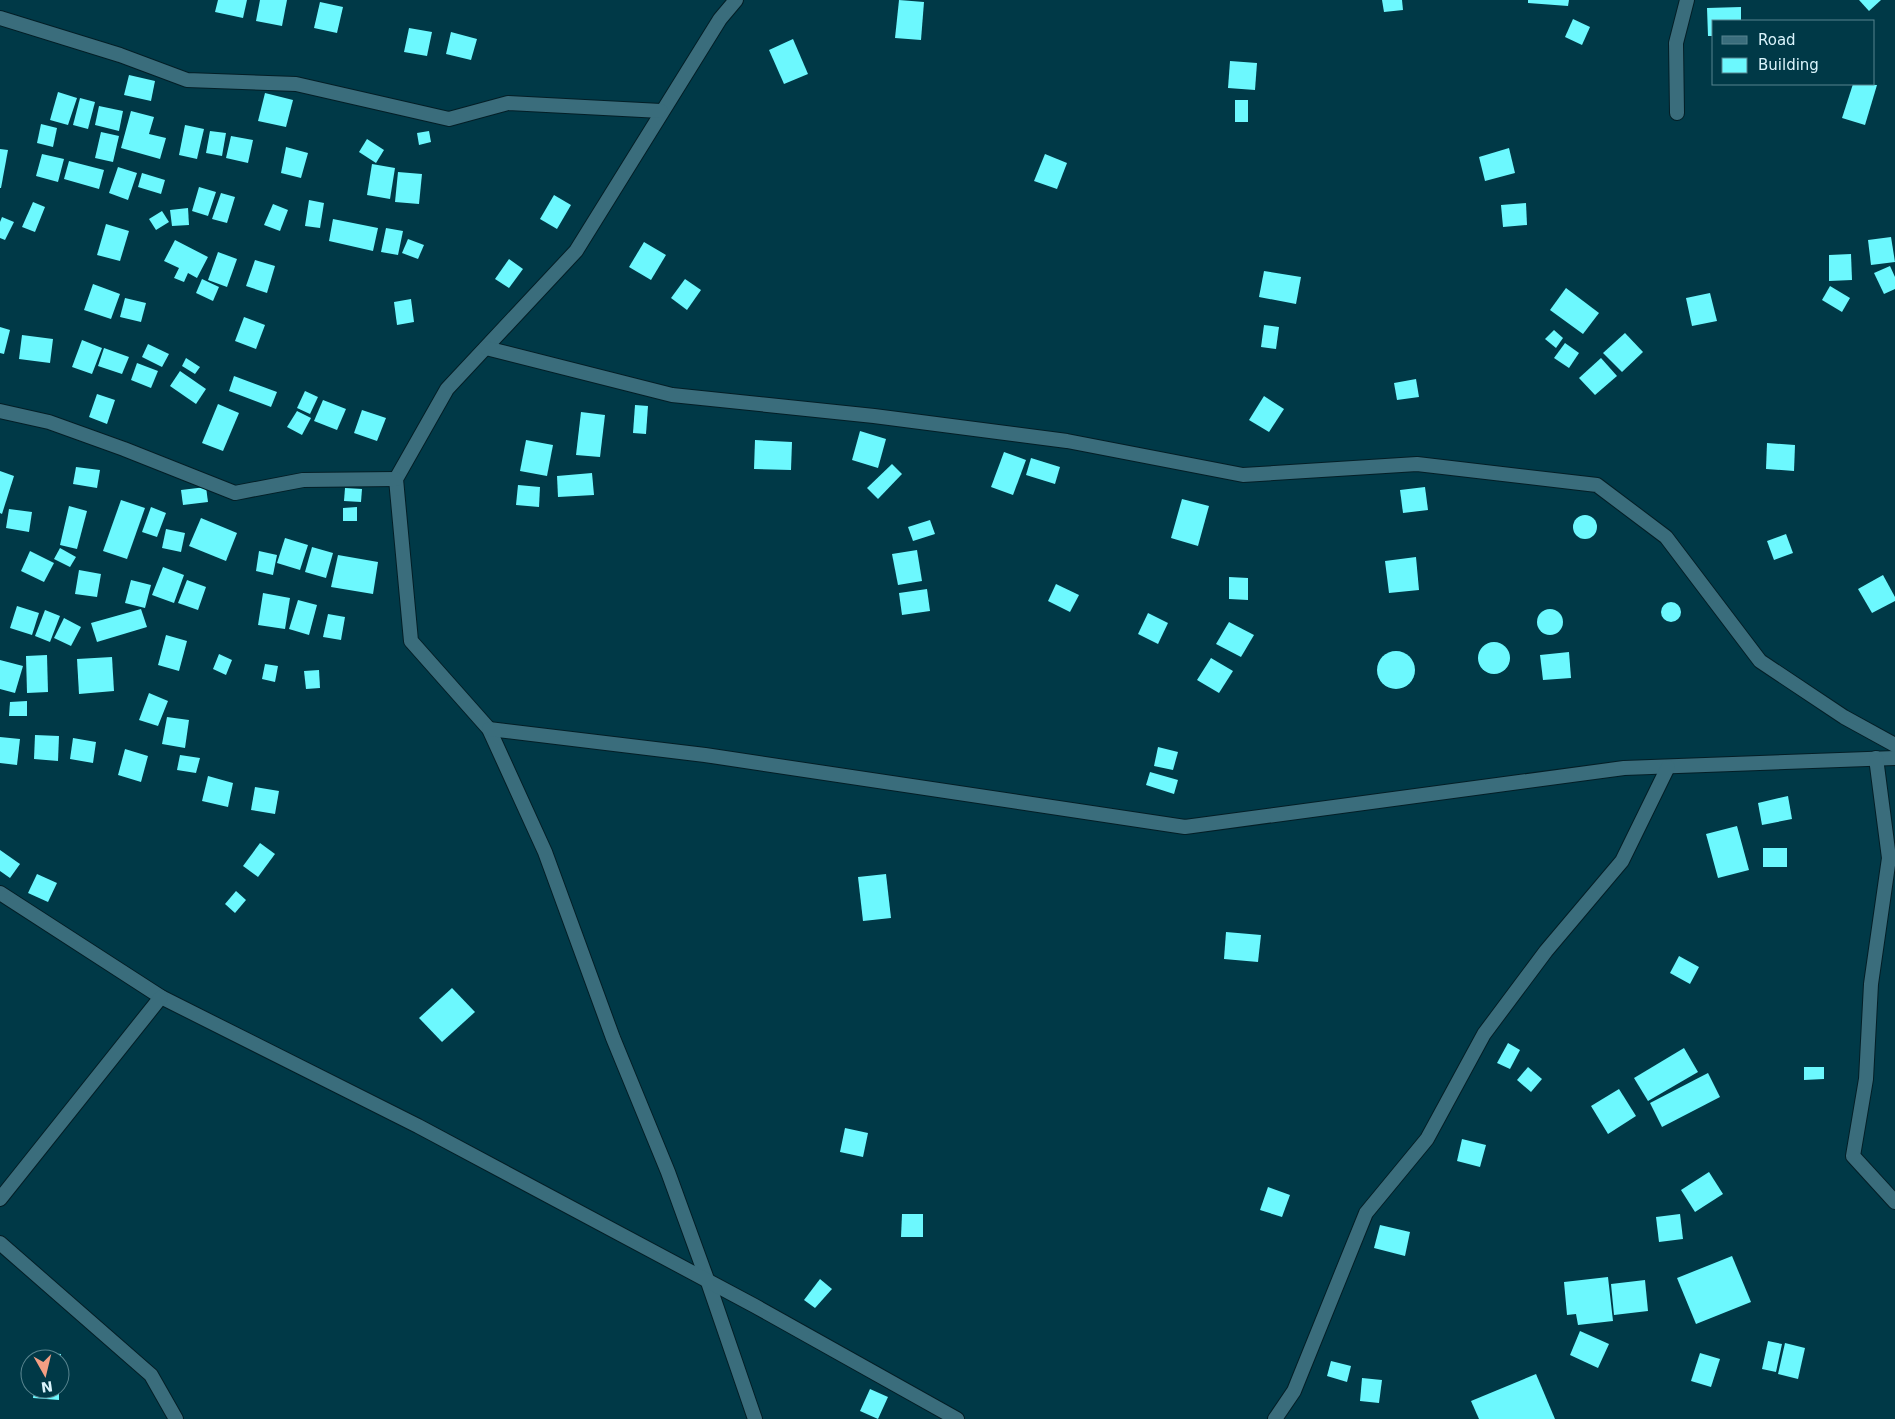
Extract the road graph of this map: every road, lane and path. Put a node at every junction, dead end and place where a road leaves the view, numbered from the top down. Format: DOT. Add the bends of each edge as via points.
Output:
graph roads {
  1 [pos="736,0"];
  2 [pos="1687,0"];
  3 [pos="0,18"];
  4 [pos="661,111"];
  5 [pos="1677,113"];
  6 [pos="486,348"];
  7 [pos="0,411"];
  8 [pos="396,479"];
  9 [pos="489,729"];
  10 [pos="1895,746"];
  11 [pos="1876,758"];
  12 [pos="1895,758"];
  13 [pos="1668,767"];
  14 [pos="0,893"];
  15 [pos="161,997"];
  16 [pos="0,1199"];
  17 [pos="1895,1202"];
  18 [pos="0,1243"];
  19 [pos="708,1282"];
  20 [pos="176,1419"];
  21 [pos="755,1419"];
  22 [pos="956,1419"];
  23 [pos="1275,1419"];
  1 -- 4 [label="street" via="720,19"];
  2 -- 5 [label="street" via="1676,43"];
  3 -- 4 [label="street" via="120,55 187,80 296,84 450,119 508,103"];
  4 -- 6 [label="street" via="576,251"];
  6 -- 8 [label="street" via="447,389"];
  6 -- 10 [label="street" via="672,395 874,416 1067,441 1244,476 1417,464 1597,485 1666,537 1760,661 1844,717"];
  7 -- 8 [label="street" via="58,425 235,493 303,480"];
  8 -- 9 [label="street" via="411,641"];
  9 -- 13 [label="street" via="705,755 1185,827 1624,768"];
  9 -- 19 [label="street" via="545,852"];
  11 -- 12 [label="street"];
  11 -- 13 [label="street"];
  11 -- 17 [label="street" via="1889,858 1871,984 1866,1078 1853,1156"];
  13 -- 23 [label="street" via="1622,861 1546,951 1484,1034 1427,1139 1366,1213 1294,1391"];
  14 -- 15 [label="street"];
  15 -- 16 [label="street"];
  15 -- 19 [label="street" via="418,1126"];
  18 -- 20 [label="street" via="151,1375"];
  19 -- 21 [label="street"];
  19 -- 22 [label="street"];
}
